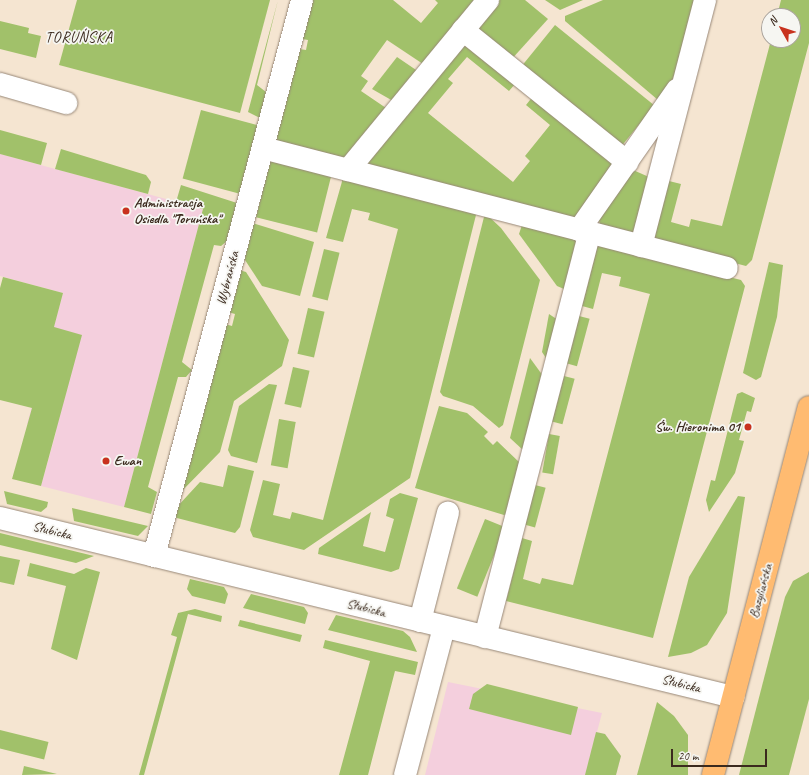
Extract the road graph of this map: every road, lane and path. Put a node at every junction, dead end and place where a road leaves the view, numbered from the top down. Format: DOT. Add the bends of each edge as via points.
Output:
graph roads {
  1 [pos="302,0"];
  2 [pos="488,0"];
  3 [pos="705,0"];
  4 [pos="463,30"];
  5 [pos="685,78"];
  6 [pos="0,84"];
  7 [pos="66,102"];
  8 [pos="262,148"];
  9 [pos="627,162"];
  10 [pos="348,170"];
  11 [pos="585,231"];
  12 [pos="641,246"];
  13 [pos="727,268"];
  14 [pos="809,407"];
  15 [pos="448,513"];
  16 [pos="0,518"];
  17 [pos="154,556"];
  18 [pos="420,621"];
  19 [pos="444,626"];
  20 [pos="485,637"];
  21 [pos="733,697"];
  22 [pos="405,775"];
  23 [pos="713,775"];
  1 -- 8 [label="street, Wybrańska"];
  2 -- 4 [label="street"];
  3 -- 5 [label="street"];
  4 -- 9 [label="street"];
  4 -- 10 [label="street"];
  5 -- 9 [label="street"];
  5 -- 12 [label="street"];
  6 -- 7 [label="street"];
  8 -- 10 [label="street"];
  8 -- 17 [label="street, Wybrańska"];
  9 -- 11 [label="street"];
  10 -- 11 [label="street"];
  11 -- 12 [label="street"];
  11 -- 20 [label="street"];
  12 -- 13 [label="street"];
  14 -- 21 [label="main road, Bazyliańska"];
  15 -- 18 [label="street"];
  16 -- 17 [label="street, Słubicka"];
  17 -- 18 [label="street, Słubicka"];
  18 -- 19 [label="street, Słubicka"];
  19 -- 20 [label="street, Słubicka"];
  19 -- 22 [label="street"];
  20 -- 21 [label="street, Słubicka"];
  21 -- 23 [label="main road, Bazyliańska"];
}
